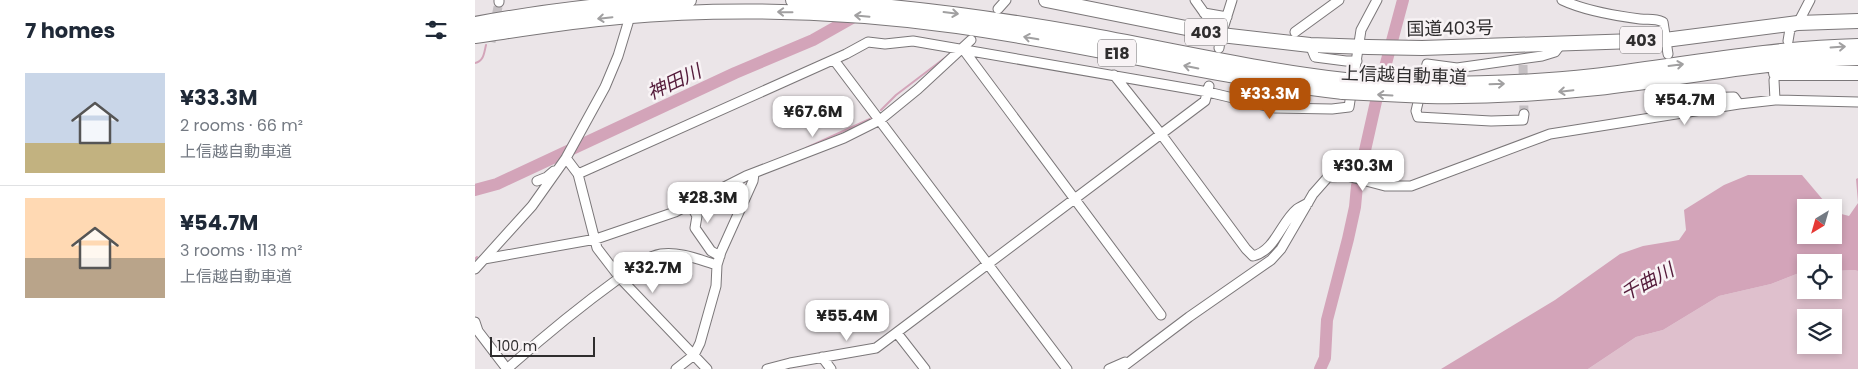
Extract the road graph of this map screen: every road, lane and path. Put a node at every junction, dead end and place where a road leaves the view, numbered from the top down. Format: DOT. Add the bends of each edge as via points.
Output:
graph roads {
  1 [pos="689,0"];
  2 [pos="793,0"];
  3 [pos="1006,0"];
  4 [pos="1046,0"];
  5 [pos="1195,0"];
  6 [pos="1232,0"];
  7 [pos="1377,0"];
  8 [pos="1562,0"];
  9 [pos="1810,0"];
  10 [pos="1335,1"];
  11 [pos="998,10"];
  12 [pos="1204,12"];
  13 [pos="1227,17"];
  14 [pos="1858,21"];
  15 [pos="475,22"];
  16 [pos="629,23"];
  17 [pos="1798,23"];
  18 [pos="1295,32"];
  19 [pos="475,36"];
  20 [pos="971,40"];
  21 [pos="1665,40"];
  22 [pos="1788,41"];
  23 [pos="1220,42"];
  24 [pos="1561,44"];
  25 [pos="1858,46"];
  26 [pos="963,49"];
  27 [pos="1361,51"];
  28 [pos="1668,54"];
  29 [pos="1858,58"];
  30 [pos="834,60"];
  31 [pos="1858,73"];
  32 [pos="1114,75"];
  33 [pos="1774,80"];
  34 [pos="1344,86"];
  35 [pos="1598,88"];
  36 [pos="1209,89"];
  37 [pos="1429,90"];
  38 [pos="1674,91"];
  39 [pos="1775,100"];
  40 [pos="1858,102"];
  41 [pos="1739,104"];
  42 [pos="1524,114"];
  43 [pos="880,120"];
  44 [pos="1161,134"];
  45 [pos="566,158"];
  46 [pos="577,174"];
  47 [pos="754,174"];
  48 [pos="537,181"];
  49 [pos="1074,199"];
  50 [pos="1308,203"];
  51 [pos="690,204"];
  52 [pos="596,239"];
  53 [pos="484,259"];
  54 [pos="718,260"];
  55 [pos="988,264"];
  56 [pos="475,269"];
  57 [pos="620,278"];
  58 [pos="1161,315"];
  59 [pos="475,322"];
  60 [pos="897,333"];
  61 [pos="694,355"];
  62 [pos="822,357"];
  63 [pos="1132,360"];
  64 [pos="507,369"];
  65 [pos="676,369"];
  66 [pos="707,369"];
  67 [pos="767,369"];
  68 [pos="831,369"];
  69 [pos="925,369"];
  70 [pos="1067,369"];
  71 [pos="1109,369"];
  72 [pos="1120,369"];
  1 -- 15 [label="highway" via="573,9"];
  2 -- 34 [label="highway, 上信越自動車道 / E18, one-way" via="902,7 1022,24"];
  3 -- 11 [label="street"];
  4 -- 23 [label="highway, 国道403号 / 403"];
  5 -- 12 [label="street"];
  6 -- 13 [label="street"];
  7 -- 27 [label="street" via="1361,30"];
  8 -- 21 [label="street" via="1608,14 1654,18 1663,22"];
  9 -- 17 [label="street"];
  10 -- 18 [label="street"];
  12 -- 13 [label="street"];
  12 -- 23 [label="street"];
  13 -- 23 [label="street"];
  14 -- 17 [label="highway, 国道403号 / 403"];
  16 -- 45 [label="street" via="605,87"];
  17 -- 21 [label="highway, 国道403号 / 403"];
  17 -- 22 [label="street" via="1790,29"];
  34 -- 19 [label="highway, 上信越自動車道 / E18, one-way" via="1264,81 1020,36 833,13 729,11 619,16"];
  20 -- 26 [label="street"];
  21 -- 24 [label="highway, 国道403号 / 403"];
  21 -- 28 [label="street"];
  23 -- 27 [label="highway, 国道403号 / 403" via="1310,45"];
  24 -- 27 [label="highway, 国道403号 / 403"];
  24 -- 42 [label="street" via="1555,52 1522,62 1457,68 1427,64 1416,111 1418,116 1491,121 1523,120"];
  37 -- 25 [label="highway, 上信越自動車道 / E18, one-way"];
  26 -- 30 [label="street" via="913,41 868,42"];
  26 -- 32 [label="street"];
  26 -- 43 [label="street"];
  26 -- 49 [label="street"];
  27 -- 36 [label="street" via="1349,107 1275,108"];
  29 -- 35 [label="highway, 上信越自動車道 / E18" via="1777,64"];
  30 -- 43 [label="street"];
  30 -- 46 [label="street"];
  31 -- 35 [label="highway" via="1748,74"];
  32 -- 36 [label="street"];
  32 -- 44 [label="street"];
  33 -- 39 [label="street"];
  34 -- 37 [label="highway, 上信越自動車道 / E18, bridge"];
  35 -- 37 [label="highway, 上信越自動車道 / E18, one-way" via="1511,95"];
  36 -- 44 [label="street" via="1205,101"];
  38 -- 41 [label="street" via="1682,98 1734,97"];
  39 -- 40 [label="street"];
  39 -- 41 [label="street"];
  41 -- 50 [label="street" via="1550,134 1411,186 1385,186 1347,176 1328,177"];
  43 -- 47 [label="street"];
  43 -- 55 [label="street"];
  44 -- 49 [label="street"];
  44 -- 50 [label="street" via="1253,256 1267,249 1296,209"];
  45 -- 46 [label="street"];
  45 -- 48 [label="street" via="547,177"];
  45 -- 53 [label="street" via="532,206"];
  46 -- 52 [label="street"];
  47 -- 51 [label="street"];
  47 -- 54 [label="street"];
  49 -- 55 [label="street"];
  49 -- 58 [label="street"];
  50 -- 63 [label="street" via="1271,260"];
  51 -- 52 [label="street"];
  51 -- 54 [label="street" via="697,216 695,228"];
  52 -- 53 [label="street"];
  52 -- 57 [label="street" via="597,248"];
  53 -- 56 [label="street"];
  54 -- 57 [label="street" via="659,254"];
  54 -- 61 [label="street" via="715,286 700,344"];
  55 -- 60 [label="street"];
  55 -- 70 [label="street"];
  57 -- 61 [label="street"];
  57 -- 64 [label="street" via="583,304"];
  59 -- 64 [label="street" via="478,331"];
  60 -- 62 [label="street" via="876,348"];
  60 -- 69 [label="street"];
  61 -- 65 [label="street"];
  61 -- 66 [label="street"];
  62 -- 67 [label="street"];
  62 -- 68 [label="street"];
  63 -- 71 [label="street"];
  63 -- 72 [label="street"];
}
